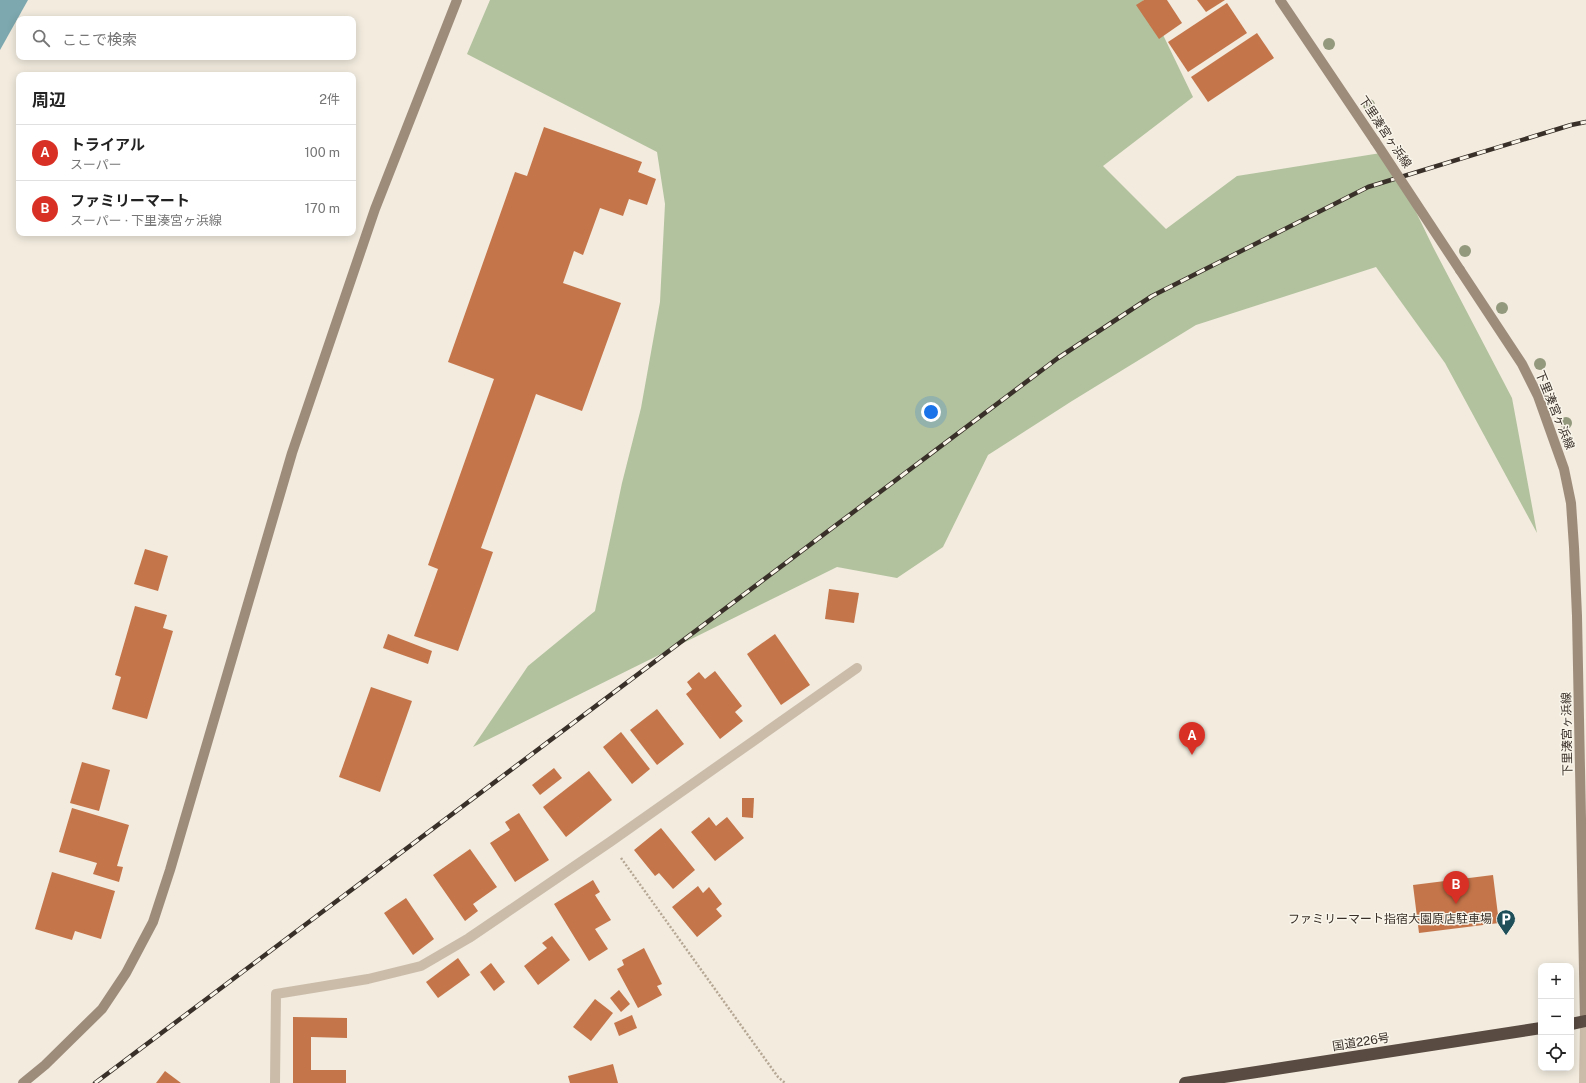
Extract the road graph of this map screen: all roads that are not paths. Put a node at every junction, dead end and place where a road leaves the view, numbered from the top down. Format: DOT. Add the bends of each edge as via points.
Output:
graph roads {
  1 [pos="457,0"];
  2 [pos="1280,0"];
  3 [pos="858,668"];
  4 [pos="1586,1021"];
  5 [pos="1574,1023"];
  6 [pos="1538,1028"];
  7 [pos="23,1083"];
  8 [pos="275,1083"];
  9 [pos="1185,1083"];
  10 [pos="1584,1083"];
  1 -- 7 [label="street" via="374,209 292,453 153,922 102,1009"];
  2 -- 4 [label="street, 下里湊宮ヶ浜線, bridge" via="1522,364 1538,396 1564,469 1571,504 1577,616"];
  3 -- 8 [label="street" via="469,938 420,966 368,979 276,994"];
  4 -- 5 [label="highway"];
  4 -- 10 [label="street"];
  6 -- 9 [label="highway, 国道226号"];
}
